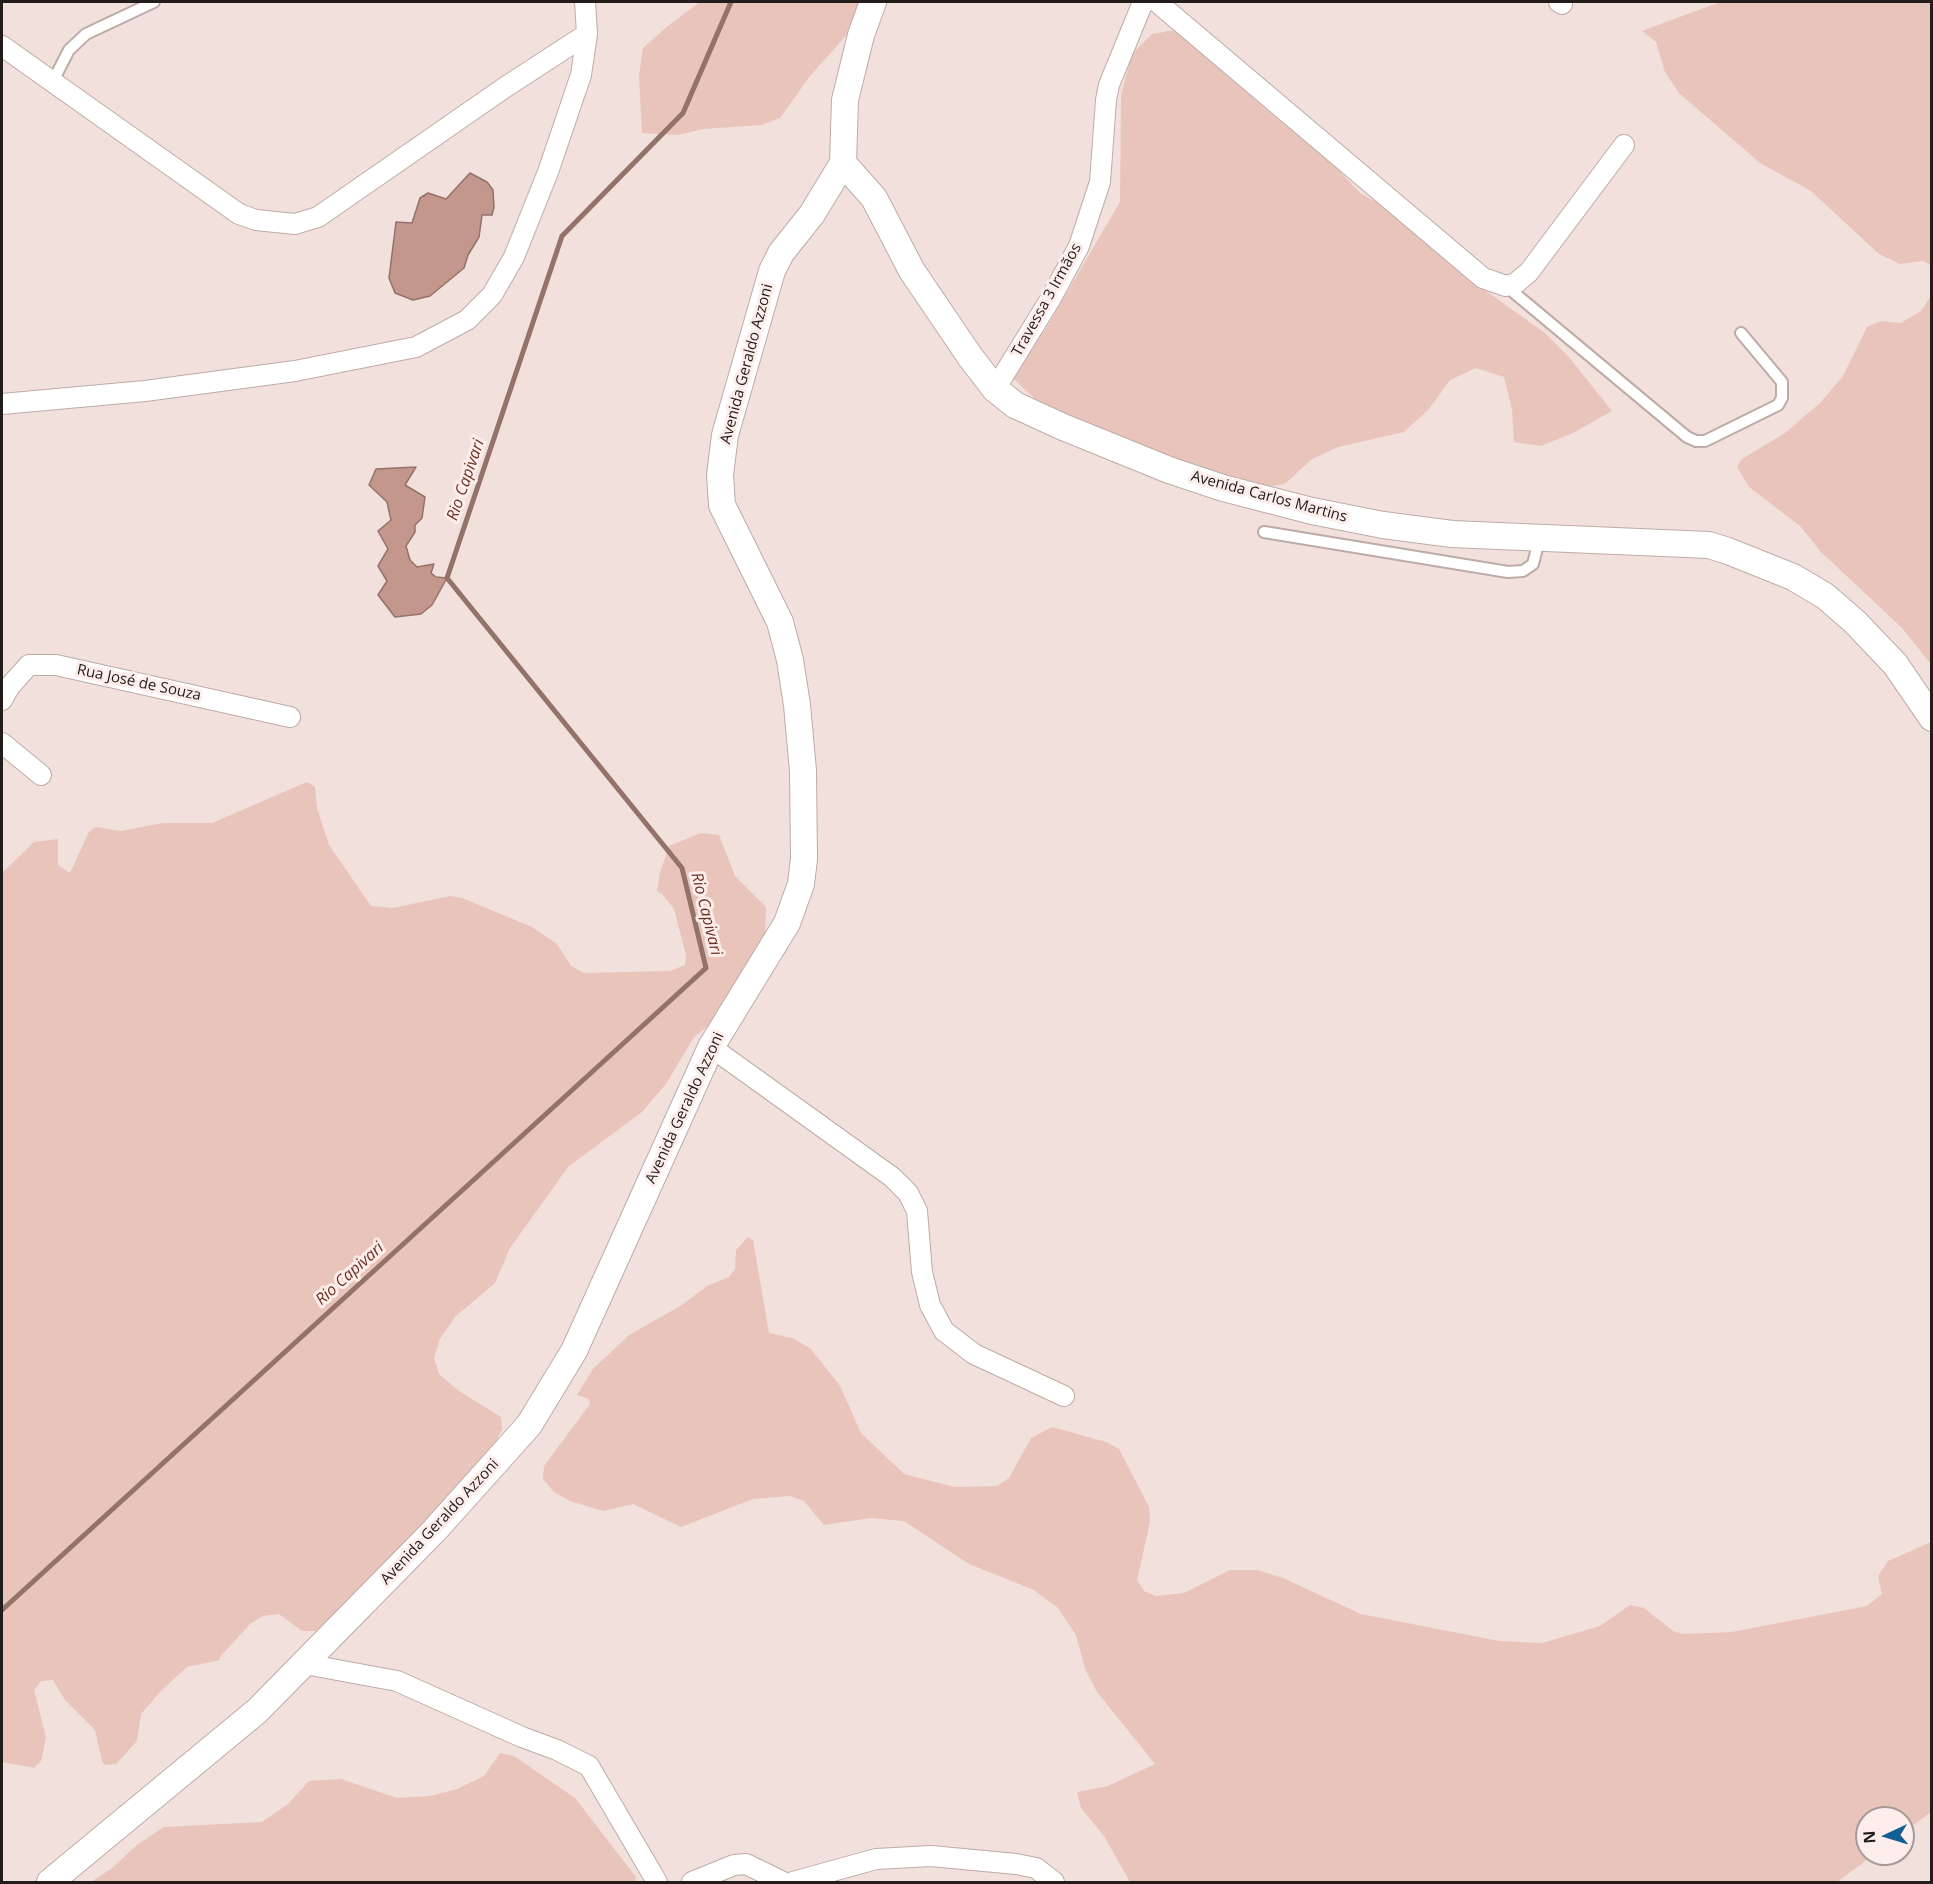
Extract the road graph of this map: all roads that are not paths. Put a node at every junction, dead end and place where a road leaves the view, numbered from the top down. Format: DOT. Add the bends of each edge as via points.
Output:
graph roads {
  1 [pos="154,2"];
  2 [pos="585,2"];
  3 [pos="873,2"];
  4 [pos="1143,2"];
  5 [pos="1157,2"];
  6 [pos="587,34"];
  7 [pos="2,46"];
  8 [pos="53,81"];
  9 [pos="1624,145"];
  10 [pos="843,163"];
  11 [pos="1506,286"];
  12 [pos="1741,333"];
  13 [pos="995,389"];
  14 [pos="2,404"];
  15 [pos="1264,532"];
  16 [pos="1539,540"];
  17 [pos="2,700"];
  18 [pos="290,717"];
  19 [pos="1932,718"];
  20 [pos="2,743"];
  21 [pos="41,775"];
  22 [pos="711,1047"];
  23 [pos="1064,1396"];
  24 [pos="305,1664"];
  25 [pos="50,1882"];
  26 [pos="657,1882"];
  27 [pos="692,1882"];
  28 [pos="783,1882"];
  29 [pos="793,1882"];
  30 [pos="1054,1882"];
  1 -- 8 [label="lane" via="86,34 69,50"];
  2 -- 6 [label="street"];
  3 -- 10 [label="street" via="845,100"];
  4 -- 13 [label="street, Travessa 3 Irmãos" via="1109,85 1100,182 1079,246"];
  5 -- 11 [label="street" via="1483,278"];
  6 -- 8 [label="street" via="318,217 295,224 238,214"];
  6 -- 14 [label="street" via="581,75 514,257 492,295 467,320 416,347 295,370 146,391"];
  7 -- 8 [label="street"];
  9 -- 11 [label="street" via="1529,272"];
  10 -- 13 [label="street, Avenida Carlos Martins" via="874,198 912,271"];
  10 -- 22 [label="street, Avenida Geraldo Azzoni" via="772,271 725,435 720,475 722,505 780,622 790,660 803,771 804,859 801,884 787,923"];
  11 -- 12 [label="lane" via="1696,441 1705,441 1778,405 1782,398 1782,382"];
  13 -- 16 [label="street, Avenida Carlos Martins" via="1016,405 1063,427 1223,488 1383,525"];
  15 -- 16 [label="lane" via="1508,572 1523,571 1533,564"];
  16 -- 19 [label="street, Avenida Carlos Martins" via="1709,545 1793,577 1825,597 1877,643"];
  17 -- 18 [label="street, Rua José de Souza" via="29,666 56,665"];
  20 -- 21 [label="street"];
  22 -- 23 [label="street" via="892,1177 908,1193 917,1211 922,1272 930,1305 944,1331 974,1354"];
  22 -- 24 [label="street, Avenida Geraldo Azzoni" via="574,1351 529,1425 434,1531"];
  24 -- 25 [label="street, Avenida Geraldo Azzoni" via="257,1711"];
  24 -- 26 [label="street" via="398,1681 589,1766"];
  27 -- 28 [label="street" via="746,1864"];
  29 -- 30 [label="street" via="876,1859 931,1856 1016,1863 1036,1868"];
}
